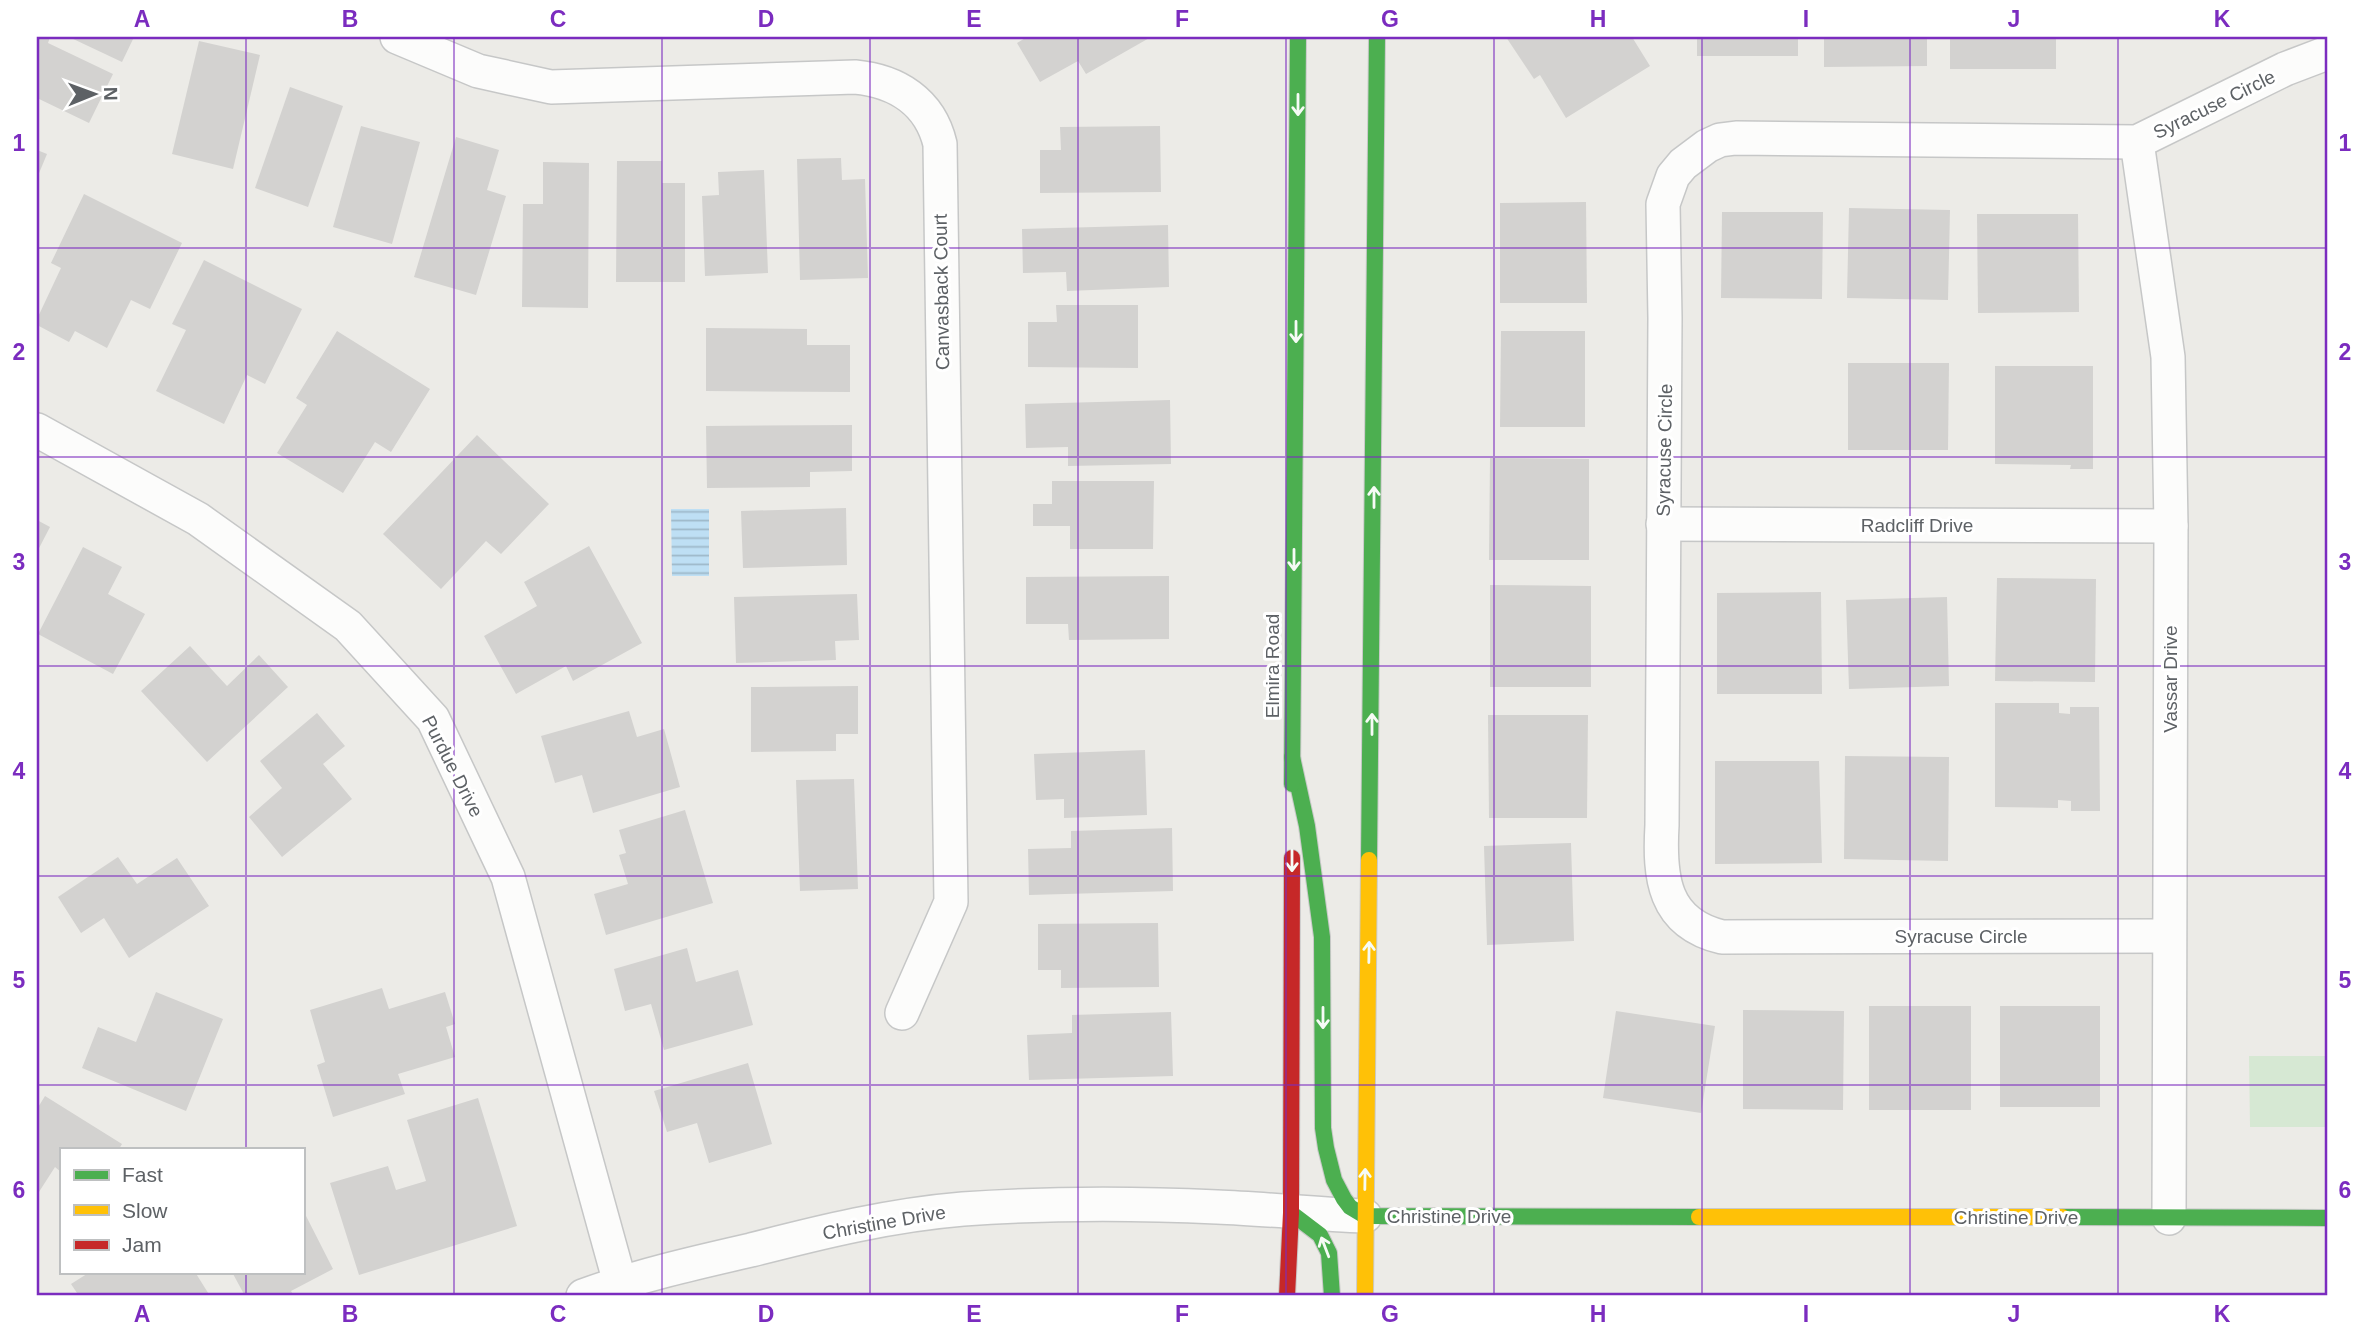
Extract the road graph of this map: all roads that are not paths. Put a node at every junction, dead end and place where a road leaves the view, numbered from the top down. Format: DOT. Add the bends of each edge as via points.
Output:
graph roads {
  1 [pos="397,37"];
  2 [pos="1298,37"];
  3 [pos="1377,37"];
  4 [pos="2327,52"];
  5 [pos="2137,142"];
  6 [pos="37,430"];
  7 [pos="1663,524"];
  8 [pos="2171,526"];
  9 [pos="1292,757"];
  10 [pos="2169,936"];
  11 [pos="902,1013"];
  12 [pos="1291,1213"];
  13 [pos="1365,1216"];
  14 [pos="2169,1218"];
  15 [pos="2327,1218"];
  16 [pos="620,1283"];
  17 [pos="583,1296"];
  18 [pos="1287,1296"];
  19 [pos="1332,1296"];
  20 [pos="1365,1296"];
  1 -- 11 [label="street, Canvasback Court" via="478,71 551,86 871,79 910,97 936,124 940,144 951,902"];
  2 -- 9 [label="main road, Elmira Road, one-way"];
  13 -- 3 [label="main road, one-way"];
  4 -- 5 [label="street, Syracuse Circle"];
  5 -- 7 [label="street, Syracuse Circle" via="1736,138 1720,140 1695,153 1673,176 1663,204"];
  5 -- 8 [label="street, Vassar Drive" via="2168,357"];
  6 -- 16 [label="street, Purdue Drive" via="198,519 348,626 433,719 508,877"];
  7 -- 8 [label="street, Radcliff Drive"];
  7 -- 10 [label="street, Syracuse Circle" via="1660,855 1664,885 1674,906 1701,931 1722,937"];
  8 -- 10 [label="street, Vassar Drive"];
  9 -- 12 [label="main road, Elmira Road, one-way"];
  9 -- 13 [label="main road, one-way" via="1307,825 1322,937 1325,1156 1350,1207"];
  10 -- 14 [label="street, Vassar Drive"];
  12 -- 13 [label="street, Christine Drive"];
  12 -- 16 [label="street, Christine Drive" via="1084,1204 903,1215"];
  12 -- 18 [label="main road, Elmira Road"];
  19 -- 12 [label="main road, one-way" via="1328,1253 1320,1235"];
  13 -- 14 [label="main road, Christine Drive"];
  13 -- 20 [label="main road"];
  14 -- 15 [label="main road, Christine Drive"];
  16 -- 17 [label="street, Christine Drive"];
}
